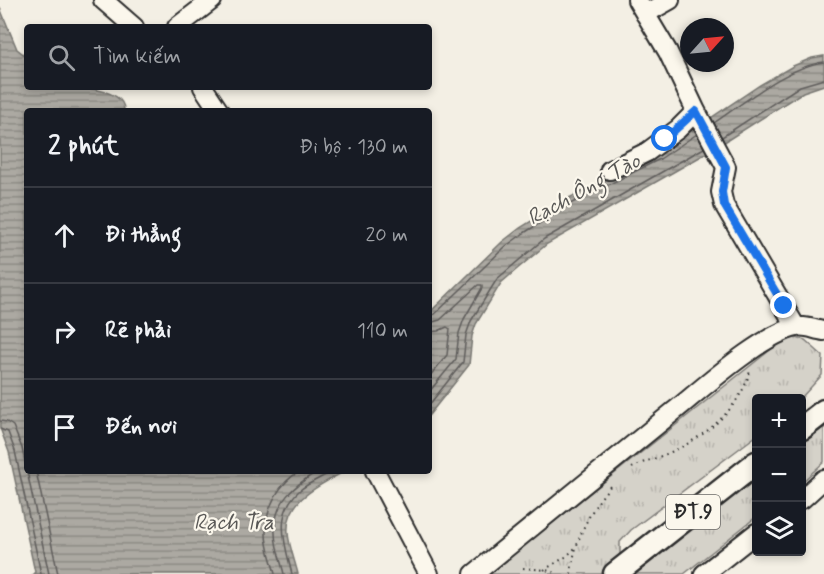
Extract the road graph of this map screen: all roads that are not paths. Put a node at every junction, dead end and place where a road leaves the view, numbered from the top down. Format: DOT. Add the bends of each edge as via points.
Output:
graph roads {
  1 [pos="103,0"];
  2 [pos="212,0"];
  3 [pos="670,0"];
  4 [pos="641,7"];
  5 [pos="131,24"];
  6 [pos="181,24"];
  7 [pos="205,90"];
  8 [pos="217,108"];
  9 [pos="698,115"];
  10 [pos="610,170"];
  11 [pos="796,327"];
  12 [pos="822,333"];
  13 [pos="824,399"];
  14 [pos="814,420"];
  15 [pos="752,466"];
  16 [pos="377,475"];
  17 [pos="824,479"];
  18 [pos="806,495"];
  19 [pos="752,536"];
  20 [pos="622,568"];
  21 [pos="429,574"];
  22 [pos="474,574"];
  23 [pos="704,574"];
  1 -- 5 [label="street"];
  2 -- 6 [label="street"];
  3 -- 4 [label="street"];
  4 -- 9 [label="street"];
  7 -- 8 [label="street"];
  9 -- 10 [label="street" via="647,152"];
  9 -- 11 [label="street" via="726,167 724,205"];
  11 -- 12 [label="street"];
  11 -- 22 [label="street" via="775,335 709,383"];
  13 -- 14 [label="street"];
  15 -- 20 [label="main road, ĐT.9"];
  16 -- 21 [label="street"];
  17 -- 18 [label="street"];
  19 -- 23 [label="street"];
}
